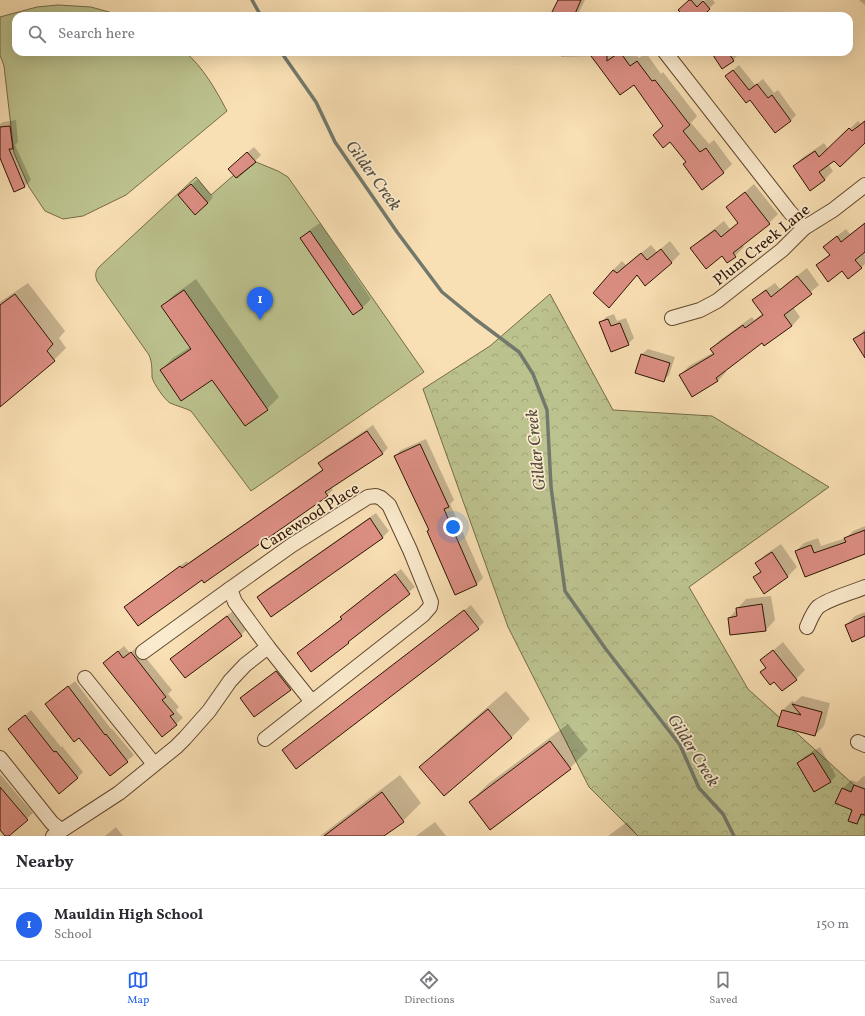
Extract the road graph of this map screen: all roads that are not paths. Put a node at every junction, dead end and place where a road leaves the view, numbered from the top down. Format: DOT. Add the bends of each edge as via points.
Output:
graph roads {
  1 [pos="668,56"];
  2 [pos="865,185"];
  3 [pos="804,228"];
  4 [pos="672,318"];
  5 [pos="865,587"];
  6 [pos="230,590"];
  7 [pos="807,627"];
  8 [pos="268,647"];
  9 [pos="143,652"];
  10 [pos="85,678"];
  11 [pos="312,702"];
  12 [pos="265,739"];
  13 [pos="0,758"];
  14 [pos="154,764"];
  15 [pos="57,833"];
  1 -- 3 [label="street"];
  2 -- 3 [label="street, Plum Creek Lane"];
  3 -- 4 [label="street, Plum Creek Lane" via="782,250 717,301 700,310"];
  5 -- 7 [label="street" via="818,608"];
  6 -- 8 [label="street" via="235,602"];
  6 -- 9 [label="street, Canewood Place"];
  6 -- 11 [label="street, Canewood Place" via="292,545 368,497 376,496 389,505 431,602 430,607"];
  8 -- 11 [label="street"];
  8 -- 14 [label="street" via="230,681 209,711 185,738"];
  10 -- 14 [label="street"];
  11 -- 12 [label="street, Canewood Place"];
  13 -- 15 [label="street" via="52,823"];
  14 -- 15 [label="street" via="118,793"];
}
